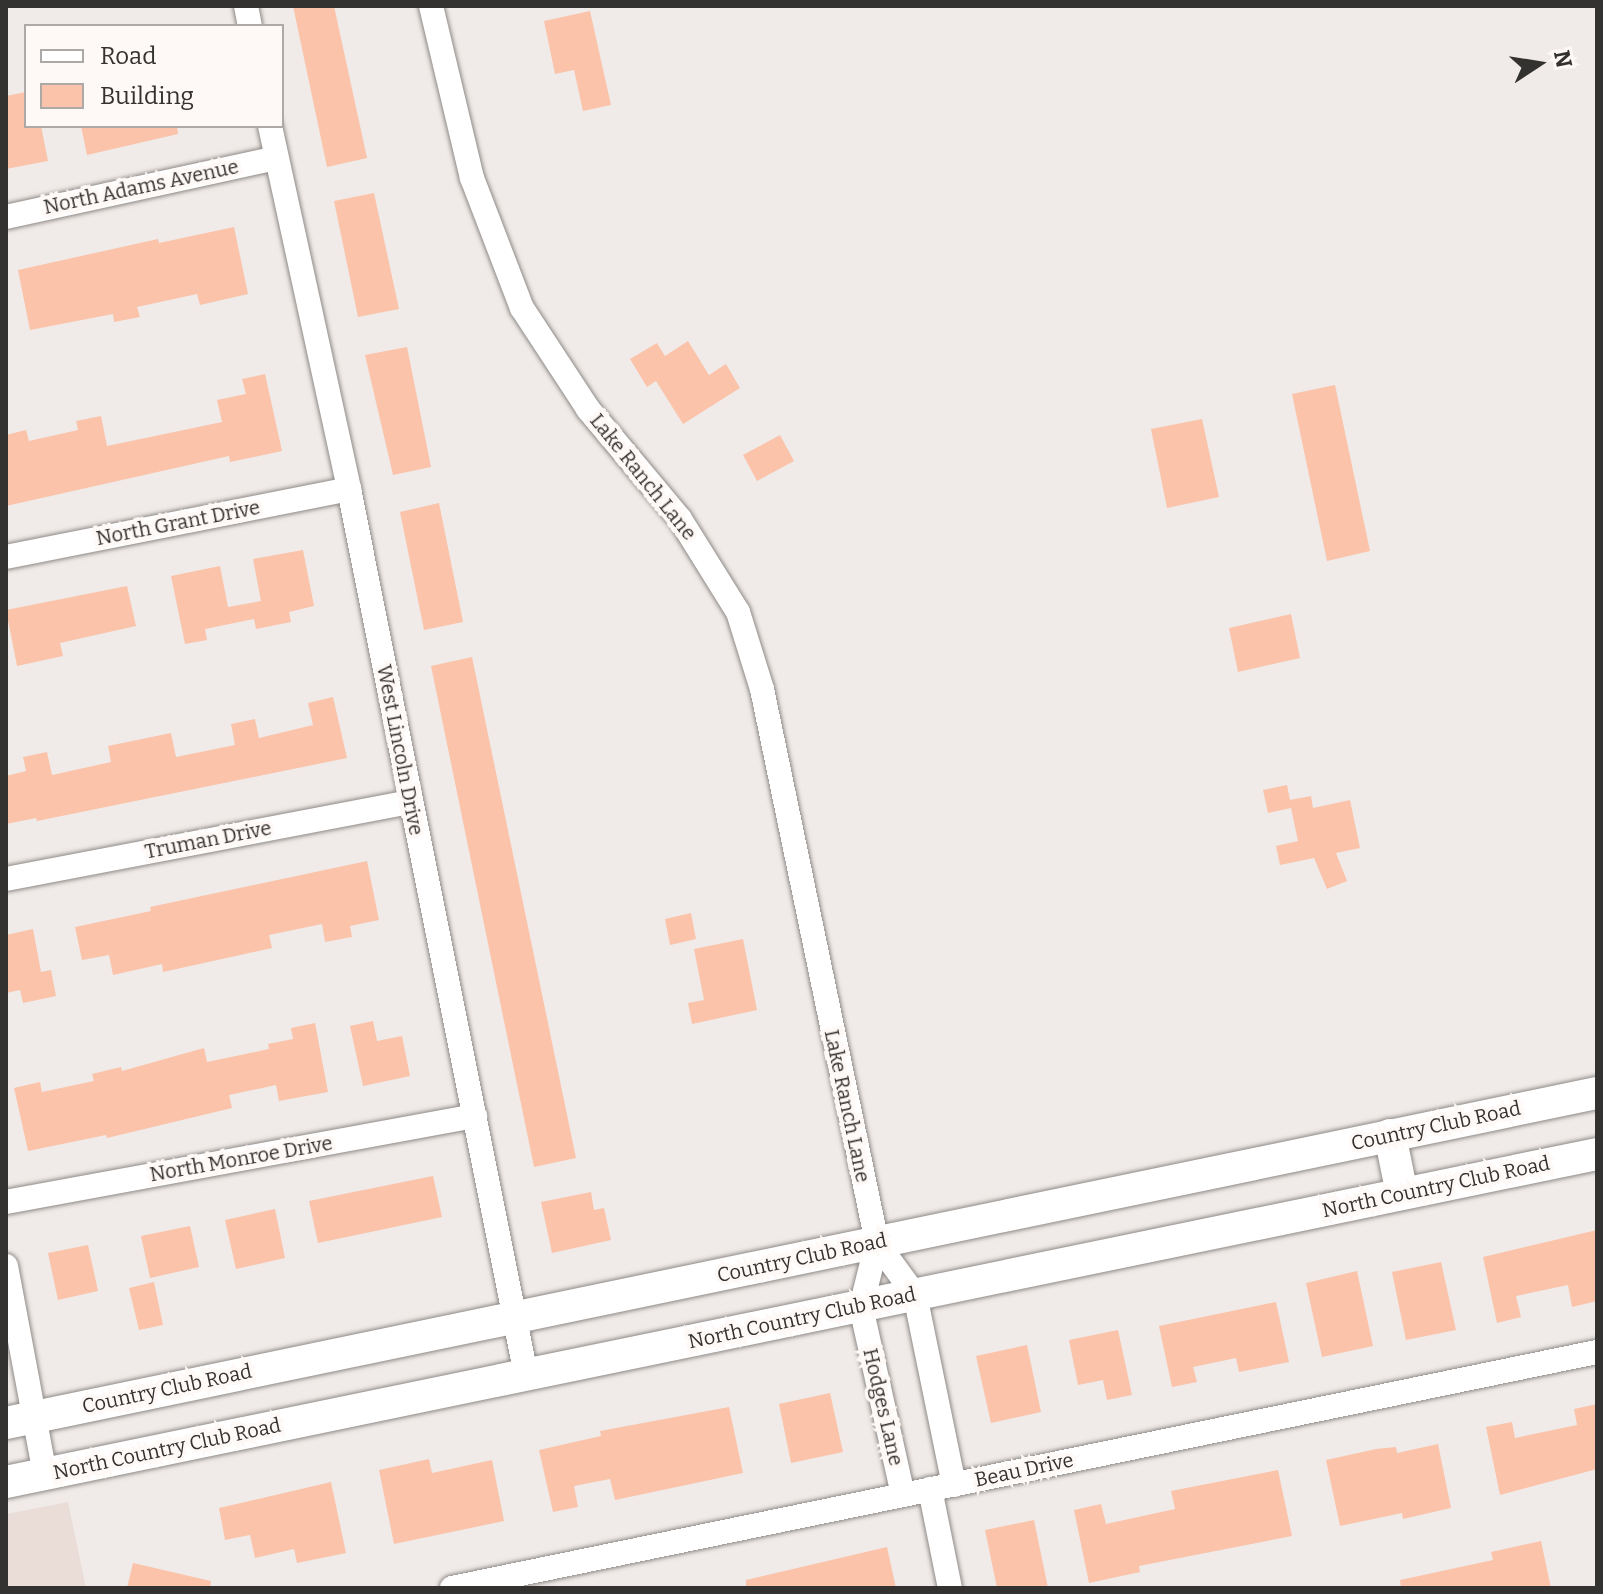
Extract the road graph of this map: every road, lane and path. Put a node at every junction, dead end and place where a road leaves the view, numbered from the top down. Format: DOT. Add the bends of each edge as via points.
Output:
graph roads {
  1 [pos="431,6"];
  2 [pos="270,128"];
  3 [pos="276,158"];
  4 [pos="6,217"];
  5 [pos="349,489"];
  6 [pos="6,557"];
  7 [pos="410,802"];
  8 [pos="6,879"];
  9 [pos="1597,1093"];
  10 [pos="475,1116"];
  11 [pos="1390,1135"];
  12 [pos="1597,1154"];
  13 [pos="1402,1194"];
  14 [pos="6,1202"];
  15 [pos="877,1243"];
  16 [pos="6,1266"];
  17 [pos="915,1295"];
  18 [pos="861,1307"];
  19 [pos="515,1316"];
  20 [pos="1597,1352"];
  21 [pos="526,1375"];
  22 [pos="20,1420"];
  23 [pos="45,1474"];
  24 [pos="6,1482"];
  25 [pos="954,1485"];
  26 [pos="930,1489"];
  27 [pos="903,1495"];
  28 [pos="452,1588"];
  29 [pos="950,1588"];
  1 -- 15 [label="street, Lake Ranch Lane" via="472,178 522,308 588,409 680,519 738,612 762,689"];
  2 -- 3 [label="street, West Lincoln Drive"];
  3 -- 4 [label="street, North Adams Avenue"];
  3 -- 5 [label="street, West Lincoln Drive"];
  5 -- 6 [label="street, North Grant Drive"];
  5 -- 7 [label="street, West Lincoln Drive"];
  7 -- 8 [label="street, Truman Drive"];
  7 -- 10 [label="street, West Lincoln Drive"];
  9 -- 11 [label="main road, Country Club Road"];
  10 -- 14 [label="street, North Monroe Drive"];
  10 -- 19 [label="street, West Lincoln Drive"];
  11 -- 13 [label="main road"];
  11 -- 15 [label="main road, Country Club Road"];
  12 -- 13 [label="main road, North Country Club Road"];
  13 -- 17 [label="main road, North Country Club Road"];
  15 -- 17 [label="street"];
  15 -- 18 [label="street, Hodges Lane"];
  15 -- 19 [label="main road, Country Club Road"];
  16 -- 22 [label="street"];
  17 -- 18 [label="main road, North Country Club Road"];
  17 -- 25 [label="street"];
  18 -- 21 [label="main road, North Country Club Road"];
  18 -- 27 [label="street, Hodges Lane"];
  19 -- 21 [label="street, West Lincoln Drive"];
  19 -- 22 [label="main road, Country Club Road"];
  20 -- 25 [label="street, Beau Drive"];
  21 -- 23 [label="main road, North Country Club Road"];
  22 -- 23 [label="street"];
  23 -- 24 [label="main road, North Country Club Road"];
  25 -- 26 [label="street, Beau Drive"];
  26 -- 27 [label="street, Beau Drive"];
  26 -- 29 [label="street"];
  27 -- 28 [label="street, Beau Drive"];
}
